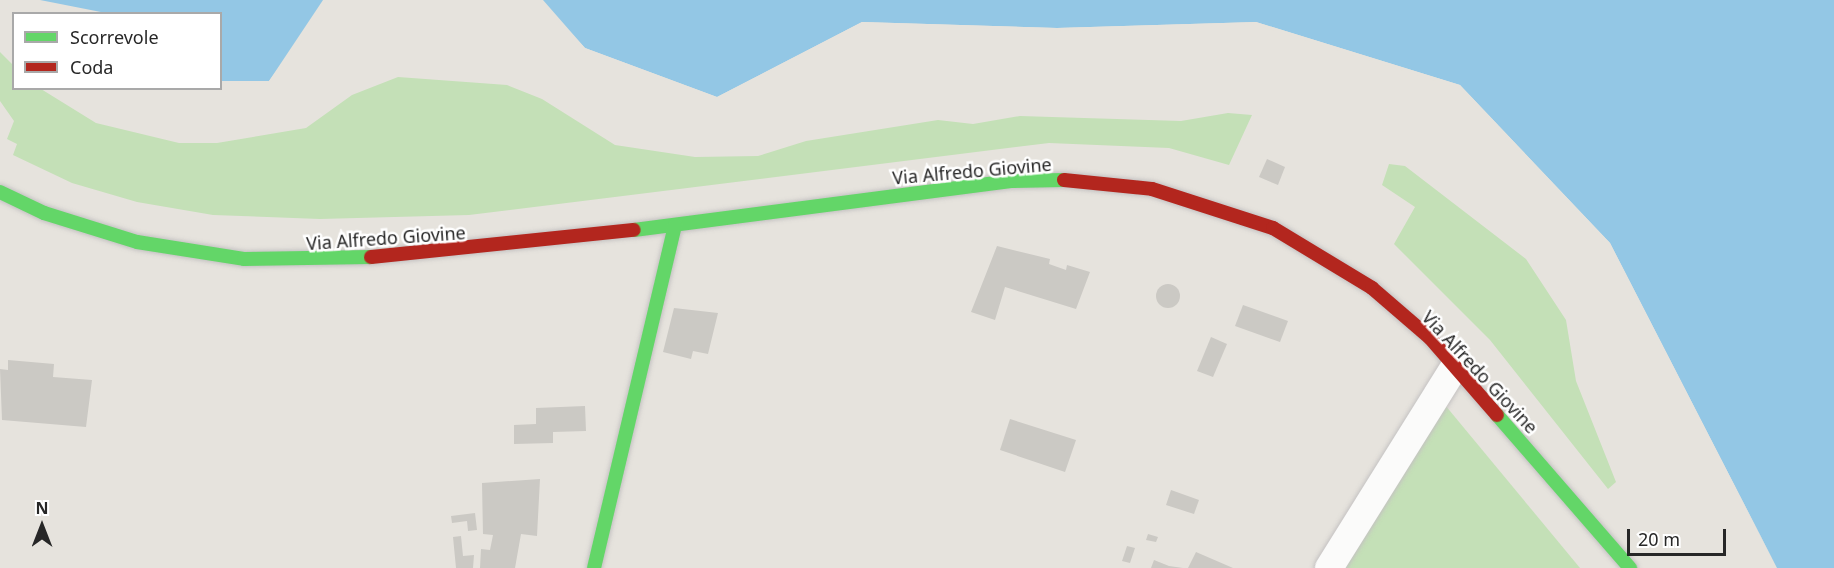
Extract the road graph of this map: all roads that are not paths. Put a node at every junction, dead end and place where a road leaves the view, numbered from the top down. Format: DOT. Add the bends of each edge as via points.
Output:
graph roads {
  1 [pos="0,192"];
  2 [pos="675,225"];
  3 [pos="1455,366"];
  4 [pos="594,568"];
  5 [pos="1329,568"];
  6 [pos="1630,568"];
  1 -- 2 [label="main road, Via Alfredo Giovine" via="44,213 137,242 244,259 369,260"];
  2 -- 3 [label="main road, Via Alfredo Giovine" via="1013,181 1071,180 1152,189 1273,228 1321,254 1372,288"];
  2 -- 4 [label="main road"];
  3 -- 5 [label="street"];
  3 -- 6 [label="main road, Via Alfredo Giovine"];
}
